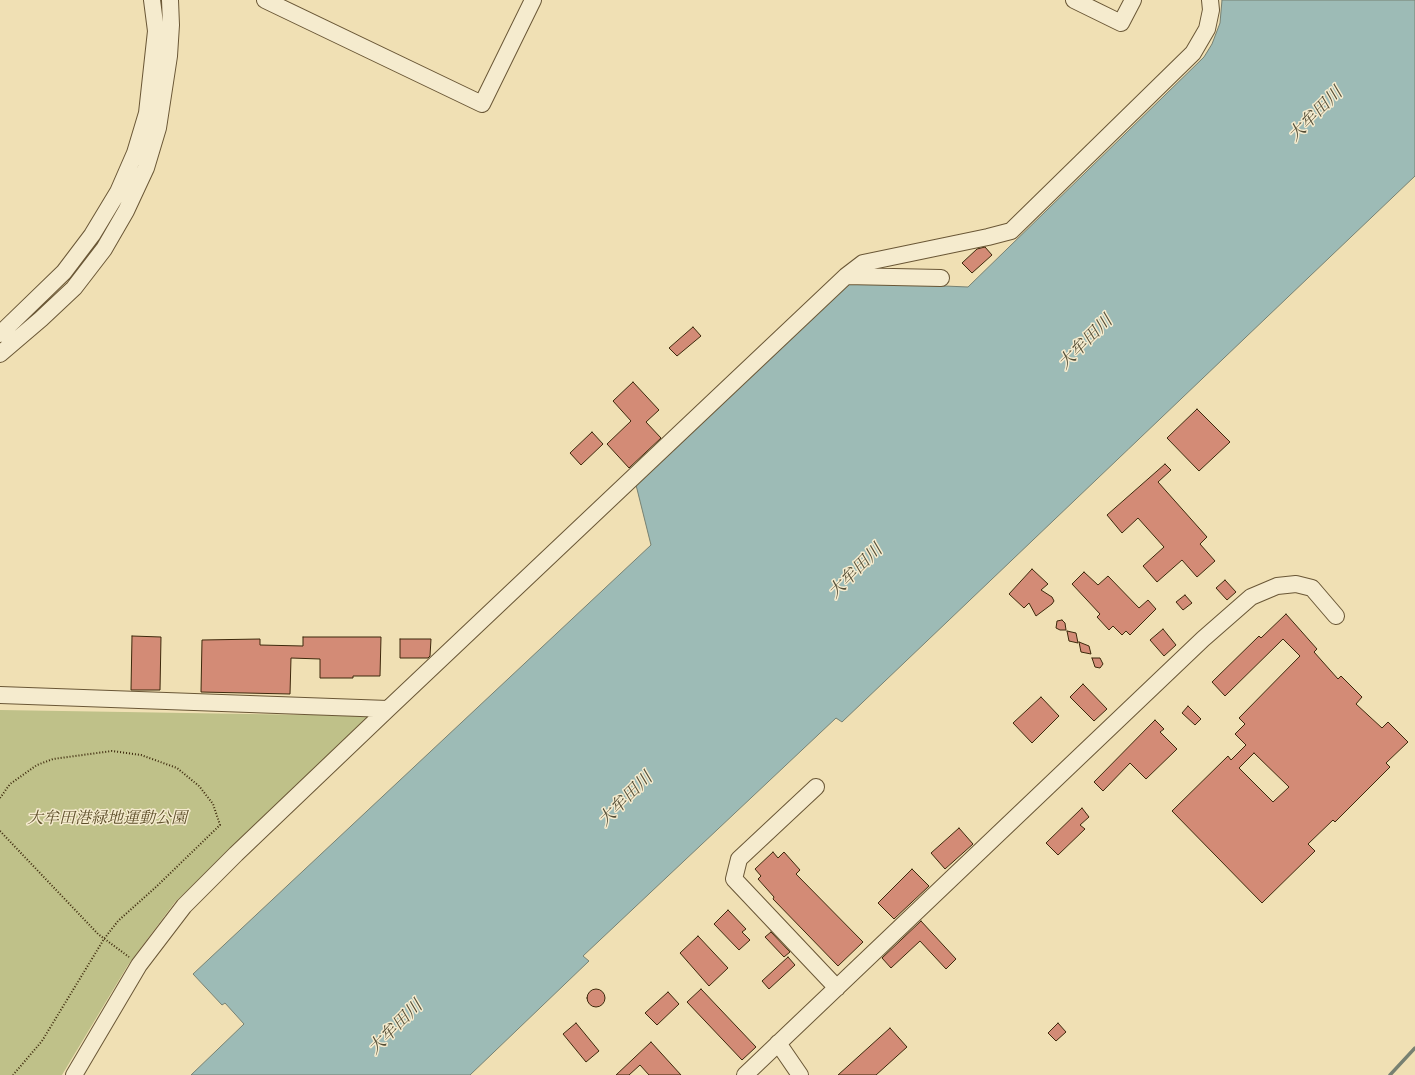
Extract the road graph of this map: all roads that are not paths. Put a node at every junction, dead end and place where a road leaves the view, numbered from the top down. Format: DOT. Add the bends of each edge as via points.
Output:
graph roads {
  1 [pos="152,0"];
  2 [pos="170,0"];
  3 [pos="533,0"];
  4 [pos="1074,0"];
  5 [pos="1133,0"];
  6 [pos="1210,0"];
  7 [pos="272,2"];
  8 [pos="846,276"];
  9 [pos="941,278"];
  10 [pos="0,334"];
  11 [pos="0,354"];
  12 [pos="1336,616"];
  13 [pos="0,695"];
  14 [pos="388,709"];
  15 [pos="816,787"];
  16 [pos="838,988"];
  17 [pos="778,1043"];
  18 [pos="74,1075"];
  19 [pos="745,1075"];
  20 [pos="800,1075"];
  1 -- 10 [label="street" via="156,32 147,113 135,152 118,192 92,236 64,272"];
  2 -- 11 [label="street" via="169,56 158,128 146,168 126,211 104,248 74,288"];
  3 -- 7 [label="street" via="482,104"];
  4 -- 5 [label="street" via="1121,23"];
  6 -- 8 [label="street" via="1211,10 1207,29 1193,54 1010,231 988,238 863,263"];
  8 -- 9 [label="street"];
  8 -- 14 [label="street"];
  12 -- 16 [label="street" via="1312,588 1296,584 1277,586 1252,597 1203,639"];
  13 -- 14 [label="street"];
  14 -- 18 [label="street" via="190,901 139,965"];
  15 -- 16 [label="street" via="739,859 734,879"];
  16 -- 17 [label="street"];
  17 -- 19 [label="street"];
  17 -- 20 [label="street"];
}
